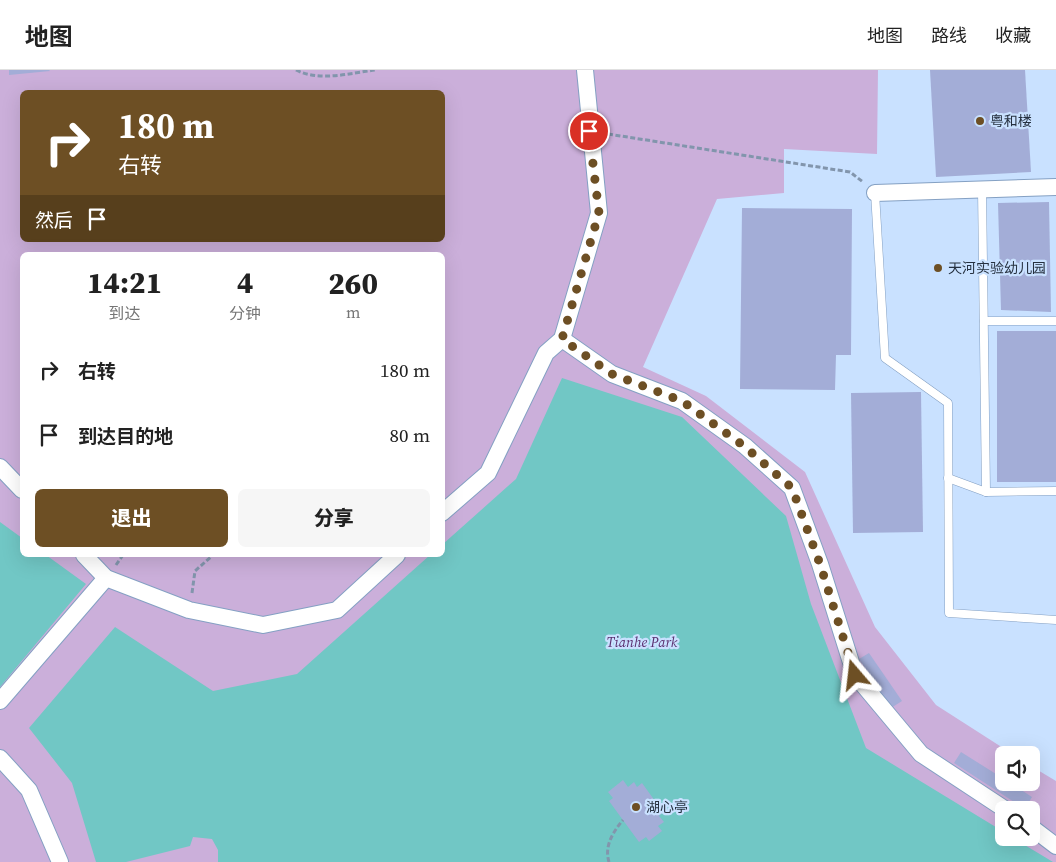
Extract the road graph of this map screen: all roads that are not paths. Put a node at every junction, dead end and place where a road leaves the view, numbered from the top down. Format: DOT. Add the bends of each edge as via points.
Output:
graph roads {
  1 [pos="585,70"];
  2 [pos="1056,187"];
  3 [pos="982,189"];
  4 [pos="875,192"];
  5 [pos="984,321"];
  6 [pos="1056,321"];
  7 [pos="562,339"];
  8 [pos="0,467"];
  9 [pos="948,478"];
  10 [pos="20,488"];
  11 [pos="1056,491"];
  12 [pos="986,492"];
  13 [pos="445,510"];
  14 [pos="86,557"];
  15 [pos="396,557"];
  16 [pos="106,578"];
  17 [pos="1056,620"];
  18 [pos="0,702"];
  19 [pos="0,758"];
  20 [pos="995,803"];
  21 [pos="1040,834"];
  22 [pos="1056,846"];
  23 [pos="60,862"];
  1 -- 7 [label="street" via="599,213"];
  2 -- 3 [label="street"];
  3 -- 4 [label="street"];
  3 -- 5 [label="lane"];
  4 -- 9 [label="lane" via="885,358 948,403"];
  5 -- 6 [label="lane"];
  5 -- 12 [label="lane"];
  7 -- 13 [label="street" via="546,353 488,473"];
  7 -- 20 [label="street" via="612,374 682,401 744,446 792,488 855,675 921,754"];
  8 -- 10 [label="street"];
  9 -- 12 [label="lane"];
  9 -- 17 [label="lane" via="949,613"];
  11 -- 12 [label="lane"];
  14 -- 16 [label="street"];
  15 -- 16 [label="street" via="337,610 263,625 189,610"];
  16 -- 18 [label="street"];
  19 -- 23 [label="street" via="29,790"];
  21 -- 22 [label="street"];
}
